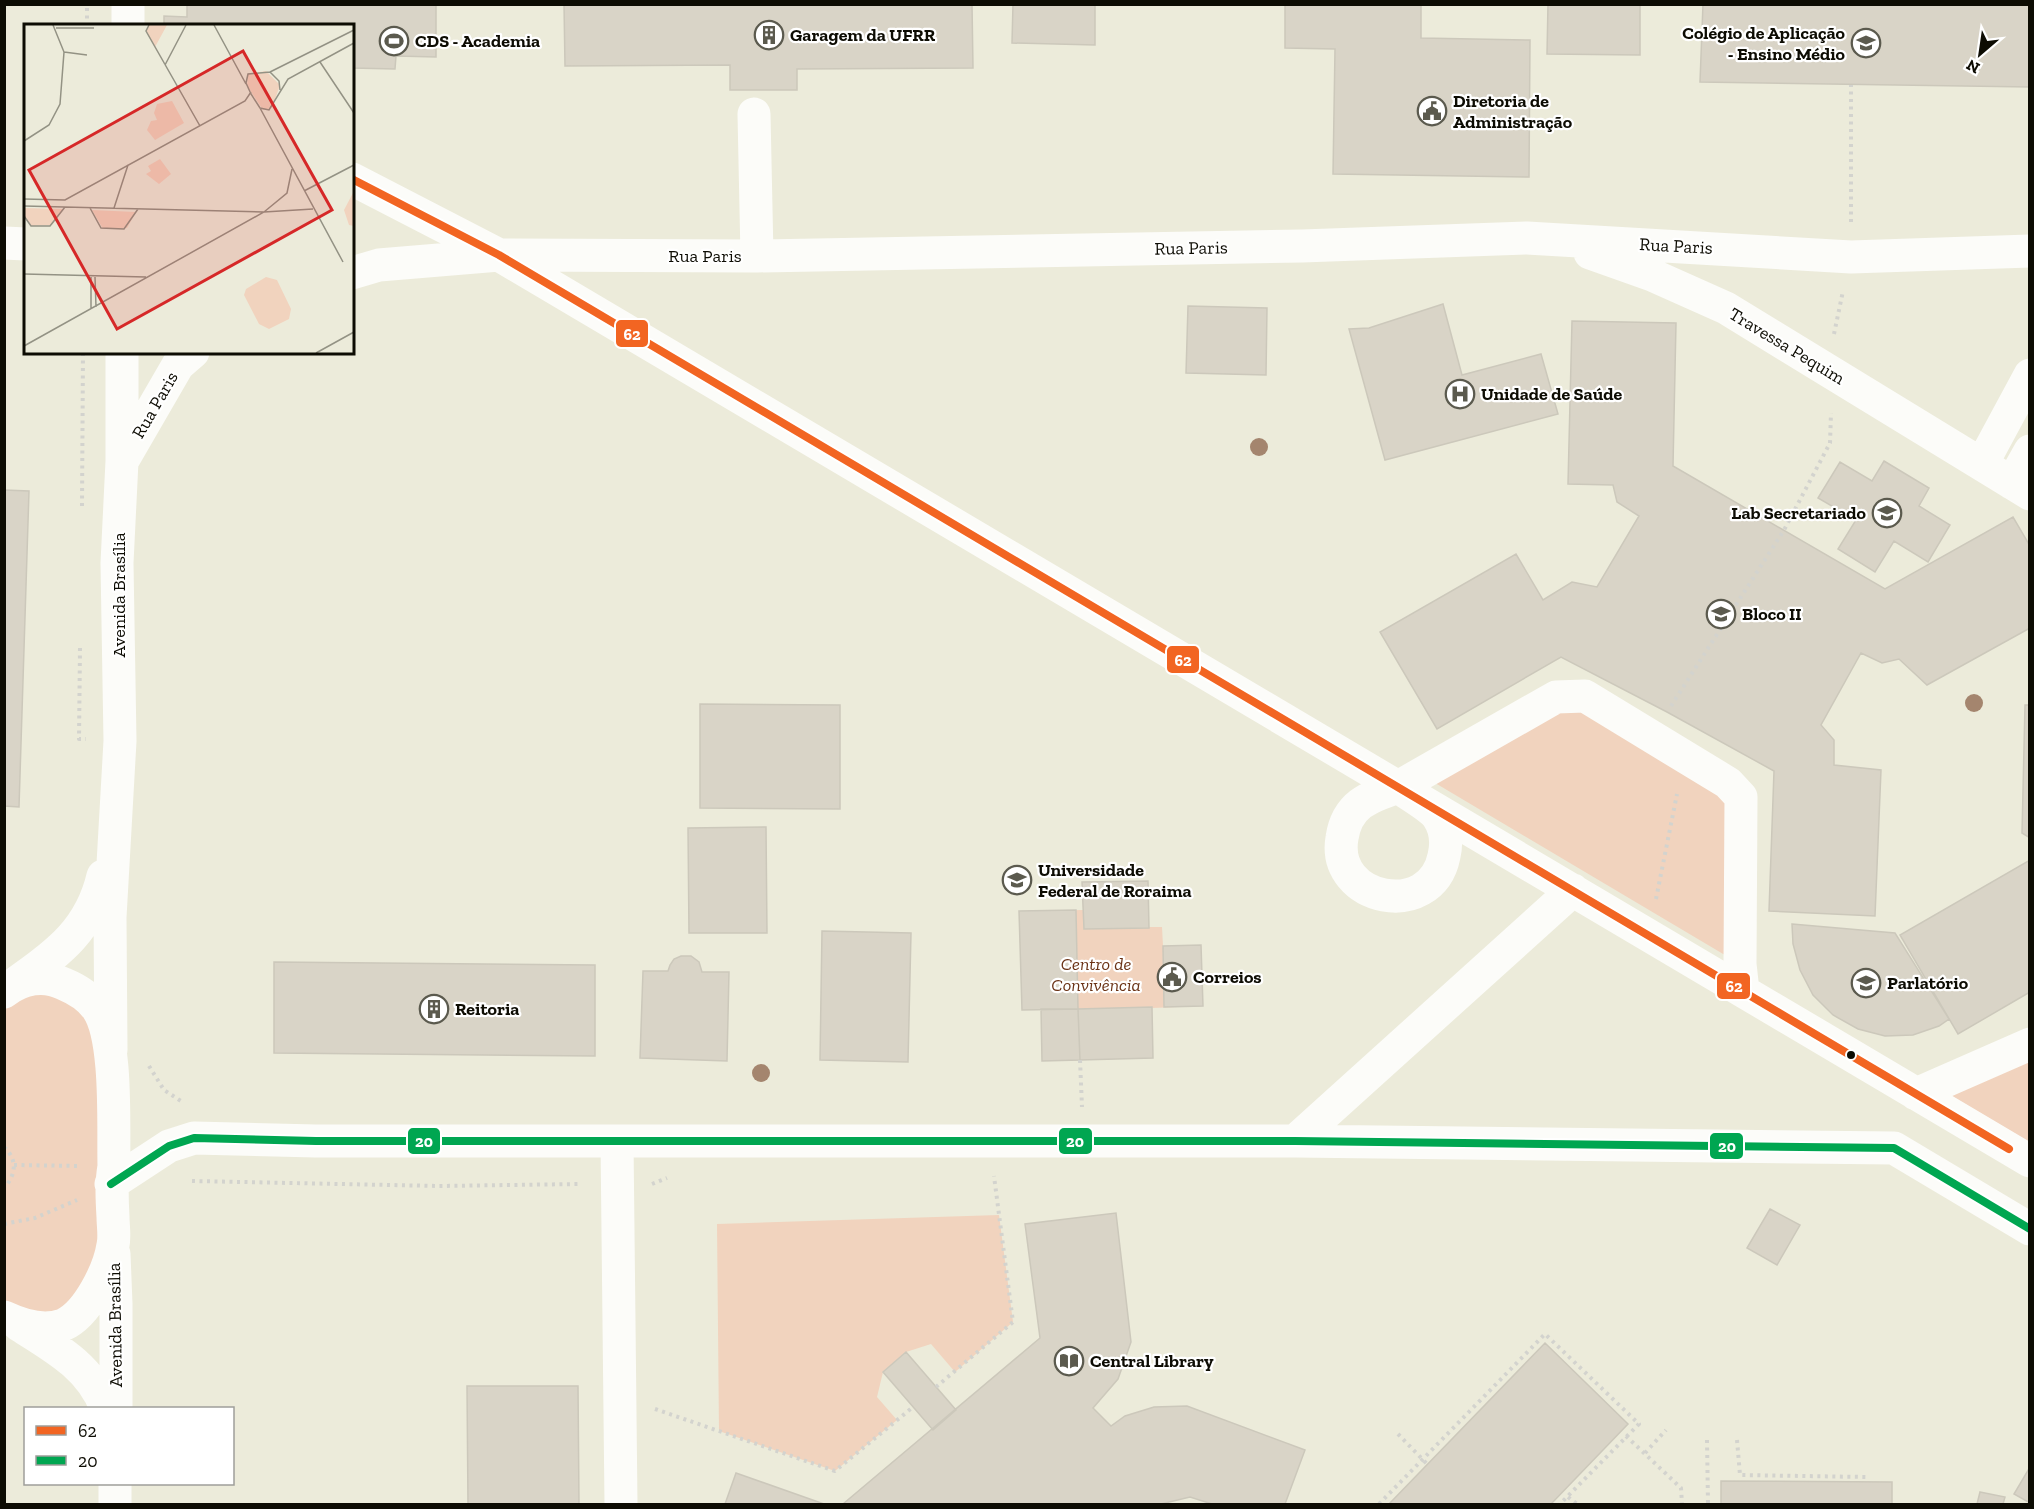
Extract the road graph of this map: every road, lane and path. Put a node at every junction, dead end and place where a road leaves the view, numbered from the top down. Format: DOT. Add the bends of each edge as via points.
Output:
graph roads {
  1 [pos="87,4"];
  2 [pos="128,4"];
  3 [pos="87,24"];
  4 [pos="128,24"];
  5 [pos="1851,85"];
  6 [pos="753,114"];
  7 [pos="354,180"];
  8 [pos="1527,238"];
  9 [pos="4,243"];
  10 [pos="24,244"];
  11 [pos="1770,251"];
  12 [pos="2030,251"];
  13 [pos="499,255"];
  14 [pos="757,256"];
  15 [pos="1851,257"];
  16 [pos="354,272"];
  17 [pos="1726,308"];
  18 [pos="122,354"];
  19 [pos="191,354"];
  20 [pos="1832,373"];
  21 [pos="2030,375"];
  22 [pos="2030,451"];
  23 [pos="122,461"];
  24 [pos="1982,465"];
  25 [pos="2020,489"];
  26 [pos="1653,737"];
  27 [pos="1398,787"];
  28 [pos="1677,793"];
  29 [pos="113,837"];
  30 [pos="1573,890"];
  31 [pos="1654,909"];
  32 [pos="11,987"];
  33 [pos="1743,991"];
  34 [pos="2030,1044"];
  35 [pos="111,1050"];
  36 [pos="1080,1060"];
  37 [pos="1917,1094"];
  38 [pos="617,1141"];
  39 [pos="990,1141"];
  40 [pos="1084,1141"];
  41 [pos="1295,1141"];
  42 [pos="4,1147"];
  43 [pos="2030,1161"];
  44 [pos="14,1166"];
  45 [pos="113,1175"];
  46 [pos="4,1188"];
  47 [pos="2030,1229"];
  48 [pos="114,1242"];
  49 [pos="12,1321"];
  50 [pos="936,1387"];
  51 [pos="620,1397"];
  52 [pos="106,1407"];
  53 [pos="116,1407"];
  54 [pos="913,1407"];
  55 [pos="1666,1430"];
  56 [pos="1398,1434"];
  57 [pos="1626,1436"];
  58 [pos="1707,1440"];
  59 [pos="1737,1440"];
  60 [pos="1645,1453"];
  61 [pos="1423,1460"];
  62 [pos="1428,1464"];
  63 [pos="1740,1475"];
  64 [pos="1866,1476"];
  65 [pos="1741,1481"];
  66 [pos="115,1485"];
  67 [pos="1568,1497"];
  68 [pos="115,1504"];
  69 [pos="621,1504"];
  70 [pos="1379,1504"];
  71 [pos="1560,1504"];
  72 [pos="1577,1504"];
  73 [pos="1682,1504"];
  74 [pos="1708,1504"];
  1 -- 3 [label="path"];
  2 -- 4 [label="street"];
  5 -- 15 [label="path"];
  6 -- 14 [label="street"];
  7 -- 13 [label="street"];
  8 -- 11 [label="street, Rua Paris"];
  8 -- 14 [label="street, Rua Paris"];
  8 -- 17 [label="street, Travessa Pequim" via="1621,263"];
  9 -- 10 [label="street"];
  11 -- 15 [label="street, Rua Paris"];
  11 -- 17 [label="street" via="1705,254 1692,261 1685,275 1686,283"];
  12 -- 15 [label="street, Rua Paris"];
  13 -- 14 [label="street, Rua Paris"];
  13 -- 16 [label="street, Rua Paris" via="379,265"];
  13 -- 27 [label="street"];
  15 -- 20 [label="path" via="1832,345"];
  17 -- 20 [label="street, Travessa Pequim"];
  18 -- 23 [label="street, Avenida Brasília"];
  19 -- 23 [label="street, Rua Paris" via="178,365"];
  20 -- 24 [label="street, Travessa Pequim"];
  20 -- 26 [label="path" via="1830,443 1784,530"];
  21 -- 24 [label="street"];
  22 -- 25 [label="street"];
  23 -- 29 [label="street, Avenida Brasília" via="117,563 120,741"];
  24 -- 25 [label="street, Travessa Pequim"];
  26 -- 27 [label="street" via="1585,696 1557,697"];
  26 -- 33 [label="street" via="1728,783 1741,797"];
  27 -- 30 [label="street"];
  28 -- 31 [label="path"];
  29 -- 32 [label="street, Avenida Brasília" via="99,892 87,919 67,944"];
  29 -- 35 [label="street, Avenida Brasília"];
  30 -- 33 [label="street"];
  30 -- 41 [label="street"];
  32 -- 35 [label="street" via="38,978 55,980 77,990 96,1007 106,1026"];
  33 -- 37 [label="street"];
  34 -- 37 [label="street"];
  35 -- 45 [label="street, Avenida Brasília"];
  36 -- 40 [label="path"];
  37 -- 43 [label="street"];
  38 -- 39 [label="street"];
  38 -- 45 [label="street" via="194,1138 169,1146"];
  38 -- 51 [label="street"];
  39 -- 40 [label="street"];
  39 -- 50 [label="path" via="1013,1322"];
  40 -- 41 [label="street"];
  41 -- 47 [label="street" via="1894,1148"];
  42 -- 44 [label="path"];
  44 -- 45 [label="path"];
  44 -- 46 [label="path" via="14,1174"];
  45 -- 48 [label="street, Avenida Brasília"];
  48 -- 49 [label="street" via="108,1267 85,1307 63,1325 42,1328"];
  48 -- 53 [label="street, Avenida Brasília"];
  49 -- 52 [label="street, Avenida Brasília" via="84,1370 98,1388"];
  51 -- 54 [label="path" via="835,1471"];
  51 -- 69 [label="street"];
  55 -- 60 [label="path"];
  56 -- 61 [label="path"];
  57 -- 60 [label="path"];
  57 -- 61 [label="path" via="1639,1424 1545,1334"];
  57 -- 67 [label="path"];
  58 -- 74 [label="path"];
  59 -- 63 [label="path"];
  60 -- 73 [label="path" via="1681,1488"];
  61 -- 62 [label="path"];
  61 -- 70 [label="path"];
  63 -- 64 [label="path"];
  63 -- 65 [label="path"];
  66 -- 68 [label="street"];
  67 -- 71 [label="path"];
  67 -- 72 [label="path"];
}
